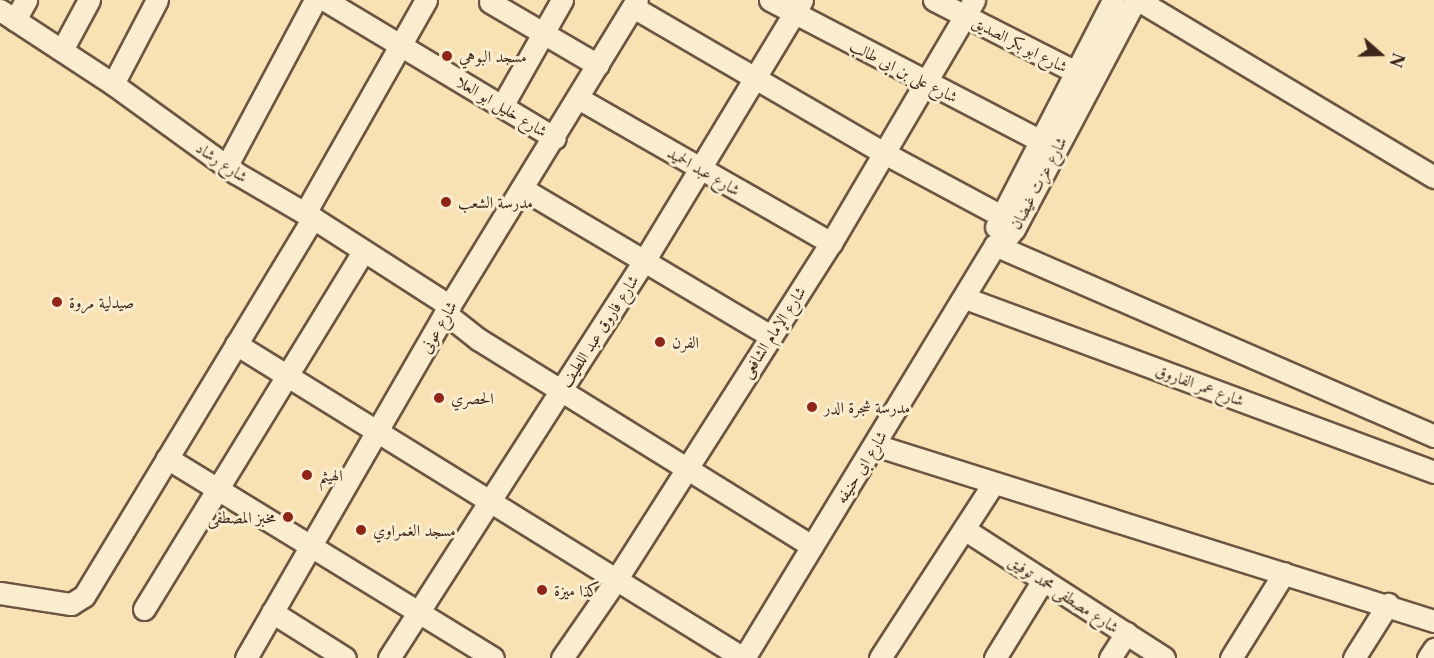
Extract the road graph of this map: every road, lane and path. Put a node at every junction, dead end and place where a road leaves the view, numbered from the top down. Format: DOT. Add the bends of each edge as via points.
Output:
graph roads {
  1 [pos="26,0"];
  2 [pos="89,0"];
  3 [pos="158,0"];
  4 [pos="315,0"];
  5 [pos="325,0"];
  6 [pos="426,0"];
  7 [pos="562,0"];
  8 [pos="770,0"];
  9 [pos="934,0"];
  10 [pos="1136,0"];
  11 [pos="490,2"];
  12 [pos="1109,2"];
  13 [pos="635,4"];
  14 [pos="798,7"];
  15 [pos="970,8"];
  16 [pos="8,15"];
  17 [pos="543,33"];
  18 [pos="399,45"];
  19 [pos="62,50"];
  20 [pos="598,65"];
  21 [pos="1074,71"];
  22 [pos="754,79"];
  23 [pos="927,83"];
  24 [pos="113,84"];
  25 [pos="578,98"];
  26 [pos="502,106"];
  27 [pos="555,138"];
  28 [pos="1039,140"];
  29 [pos="885,154"];
  30 [pos="226,167"];
  31 [pos="699,167"];
  32 [pos="1434,177"];
  33 [pos="523,189"];
  34 [pos="1000,215"];
  35 [pos="309,216"];
  36 [pos="831,243"];
  37 [pos="995,245"];
  38 [pos="363,251"];
  39 [pos="644,261"];
  40 [pos="965,298"];
  41 [pos="447,310"];
  42 [pos="771,336"];
  43 [pos="236,344"];
  44 [pos="287,375"];
  45 [pos="561,391"];
  46 [pos="378,431"];
  47 [pos="1434,436"];
  48 [pos="875,446"];
  49 [pos="167,458"];
  50 [pos="686,468"];
  51 [pos="1434,472"];
  52 [pos="993,484"];
  53 [pos="219,490"];
  54 [pos="490,500"];
  55 [pos="964,529"];
  56 [pos="812,546"];
  57 [pos="310,547"];
  58 [pos="1284,573"];
  59 [pos="616,580"];
  60 [pos="1043,580"];
  61 [pos="0,593"];
  62 [pos="1388,604"];
  63 [pos="144,609"];
  64 [pos="272,612"];
  65 [pos="419,613"];
  66 [pos="1434,621"];
  67 [pos="1126,633"];
  68 [pos="1434,649"];
  69 [pos="246,658"];
  70 [pos="345,658"];
  71 [pos="390,658"];
  72 [pos="493,658"];
  73 [pos="561,658"];
  74 [pos="744,658"];
  75 [pos="880,658"];
  76 [pos="995,658"];
  77 [pos="1110,658"];
  78 [pos="1164,658"];
  79 [pos="1231,658"];
  80 [pos="1354,658"];
  81 [pos="1428,658"];
  1 -- 16 [label="street"];
  2 -- 19 [label="street"];
  3 -- 24 [label="street"];
  4 -- 30 [label="street"];
  5 -- 18 [label="street, شارع خليل ابو العلا"];
  6 -- 18 [label="street"];
  7 -- 17 [label="street"];
  8 -- 14 [label="street, شارع على بن ابى طالب"];
  9 -- 15 [label="street, شارع ابو بكر الصديق"];
  10 -- 32 [label="street"];
  10 -- 37 [label="street, شارع عزت غيضان" via="1014,229"];
  11 -- 17 [label="street"];
  12 -- 21 [label="street, شارع عزت غيضان"];
  13 -- 20 [label="street, شارع عونى"];
  13 -- 22 [label="street"];
  14 -- 22 [label="street, شارع فاروق عبد اللطيف"];
  14 -- 23 [label="street, شارع على بن ابى طالب"];
  15 -- 21 [label="street, شارع ابو بكر الصديق"];
  15 -- 23 [label="street, شارع الإمام الشافعى"];
  16 -- 19 [label="street, شارع رشاد"];
  17 -- 20 [label="street"];
  17 -- 26 [label="street"];
  18 -- 26 [label="street, شارع خليل ابو العلا"];
  18 -- 35 [label="street"];
  19 -- 24 [label="street, شارع رشاد"];
  20 -- 25 [label="street, شارع عونى"];
  21 -- 28 [label="street, شارع عزت غيضان"];
  22 -- 29 [label="street"];
  22 -- 31 [label="street, شارع فاروق عبد اللطيف"];
  23 -- 28 [label="street, شارع على بن ابى طالب"];
  23 -- 29 [label="street, شارع الإمام الشافعى"];
  24 -- 30 [label="street, شارع رشاد"];
  25 -- 27 [label="street, شارع عونى"];
  25 -- 31 [label="street, شارع عبد الحميد"];
  26 -- 27 [label="street, شارع خليل ابو العلا"];
  27 -- 33 [label="street, شارع عونى"];
  28 -- 34 [label="street, شارع عزت غيضان"];
  29 -- 34 [label="street"];
  29 -- 36 [label="street, شارع الإمام الشافعى"];
  30 -- 35 [label="street, شارع رشاد"];
  31 -- 36 [label="street, شارع عبد الحميد"];
  31 -- 39 [label="street, شارع فاروق عبد اللطيف"];
  33 -- 39 [label="street"];
  33 -- 41 [label="street, شارع عونى"];
  34 -- 37 [label="street, شارع عزت غيضان"];
  35 -- 38 [label="street, شارع رشاد"];
  35 -- 43 [label="street"];
  36 -- 42 [label="street, شارع الإمام الشافعى"];
  37 -- 40 [label="street, شارع ابى حنيفه"];
  37 -- 47 [label="street"];
  38 -- 41 [label="street, شارع رشاد"];
  38 -- 44 [label="street"];
  39 -- 42 [label="street"];
  39 -- 45 [label="street, شارع فاروق عبد اللطيف"];
  40 -- 48 [label="street, شارع ابى حنيفه"];
  40 -- 51 [label="street, شارع عمر الفاروق"];
  41 -- 45 [label="street, شارع رشاد" via="458,325"];
  41 -- 46 [label="street, شارع عونى"];
  42 -- 50 [label="street, شارع الإمام الشافعى"];
  43 -- 44 [label="street"];
  43 -- 49 [label="street"];
  44 -- 46 [label="street"];
  44 -- 53 [label="street"];
  45 -- 50 [label="street, شارع رشاد"];
  45 -- 54 [label="street, شارع فاروق عبد اللطيف"];
  46 -- 54 [label="street"];
  46 -- 57 [label="street, شارع عونى"];
  48 -- 52 [label="street"];
  48 -- 56 [label="street, شارع ابى حنيفه"];
  49 -- 53 [label="street"];
  49 -- 61 [label="street" via="78,602"];
  50 -- 56 [label="street, شارع رشاد"];
  50 -- 59 [label="street, شارع الإمام الشافعى"];
  52 -- 55 [label="street"];
  52 -- 58 [label="street"];
  53 -- 57 [label="street"];
  53 -- 63 [label="street"];
  54 -- 59 [label="street"];
  54 -- 65 [label="street, شارع فاروق عبد اللطيف"];
  55 -- 60 [label="street, شارع مصطفى محمد توفيق"];
  55 -- 75 [label="street"];
  56 -- 74 [label="street, شارع ابى حنيفه"];
  57 -- 64 [label="street, شارع عونى"];
  57 -- 65 [label="street"];
  58 -- 62 [label="street"];
  58 -- 79 [label="street"];
  59 -- 73 [label="street, شارع الإمام الشافعى"];
  59 -- 74 [label="street"];
  60 -- 67 [label="street, شارع مصطفى محمد توفيق"];
  60 -- 76 [label="street"];
  62 -- 66 [label="street"];
  62 -- 80 [label="street"];
  64 -- 69 [label="street, شارع عونى"];
  64 -- 70 [label="street"];
  65 -- 71 [label="street, شارع فاروق عبد اللطيف"];
  65 -- 72 [label="street"];
  67 -- 77 [label="street"];
  67 -- 78 [label="street, شارع مصطفى محمد توفيق"];
  68 -- 81 [label="street"];
}
